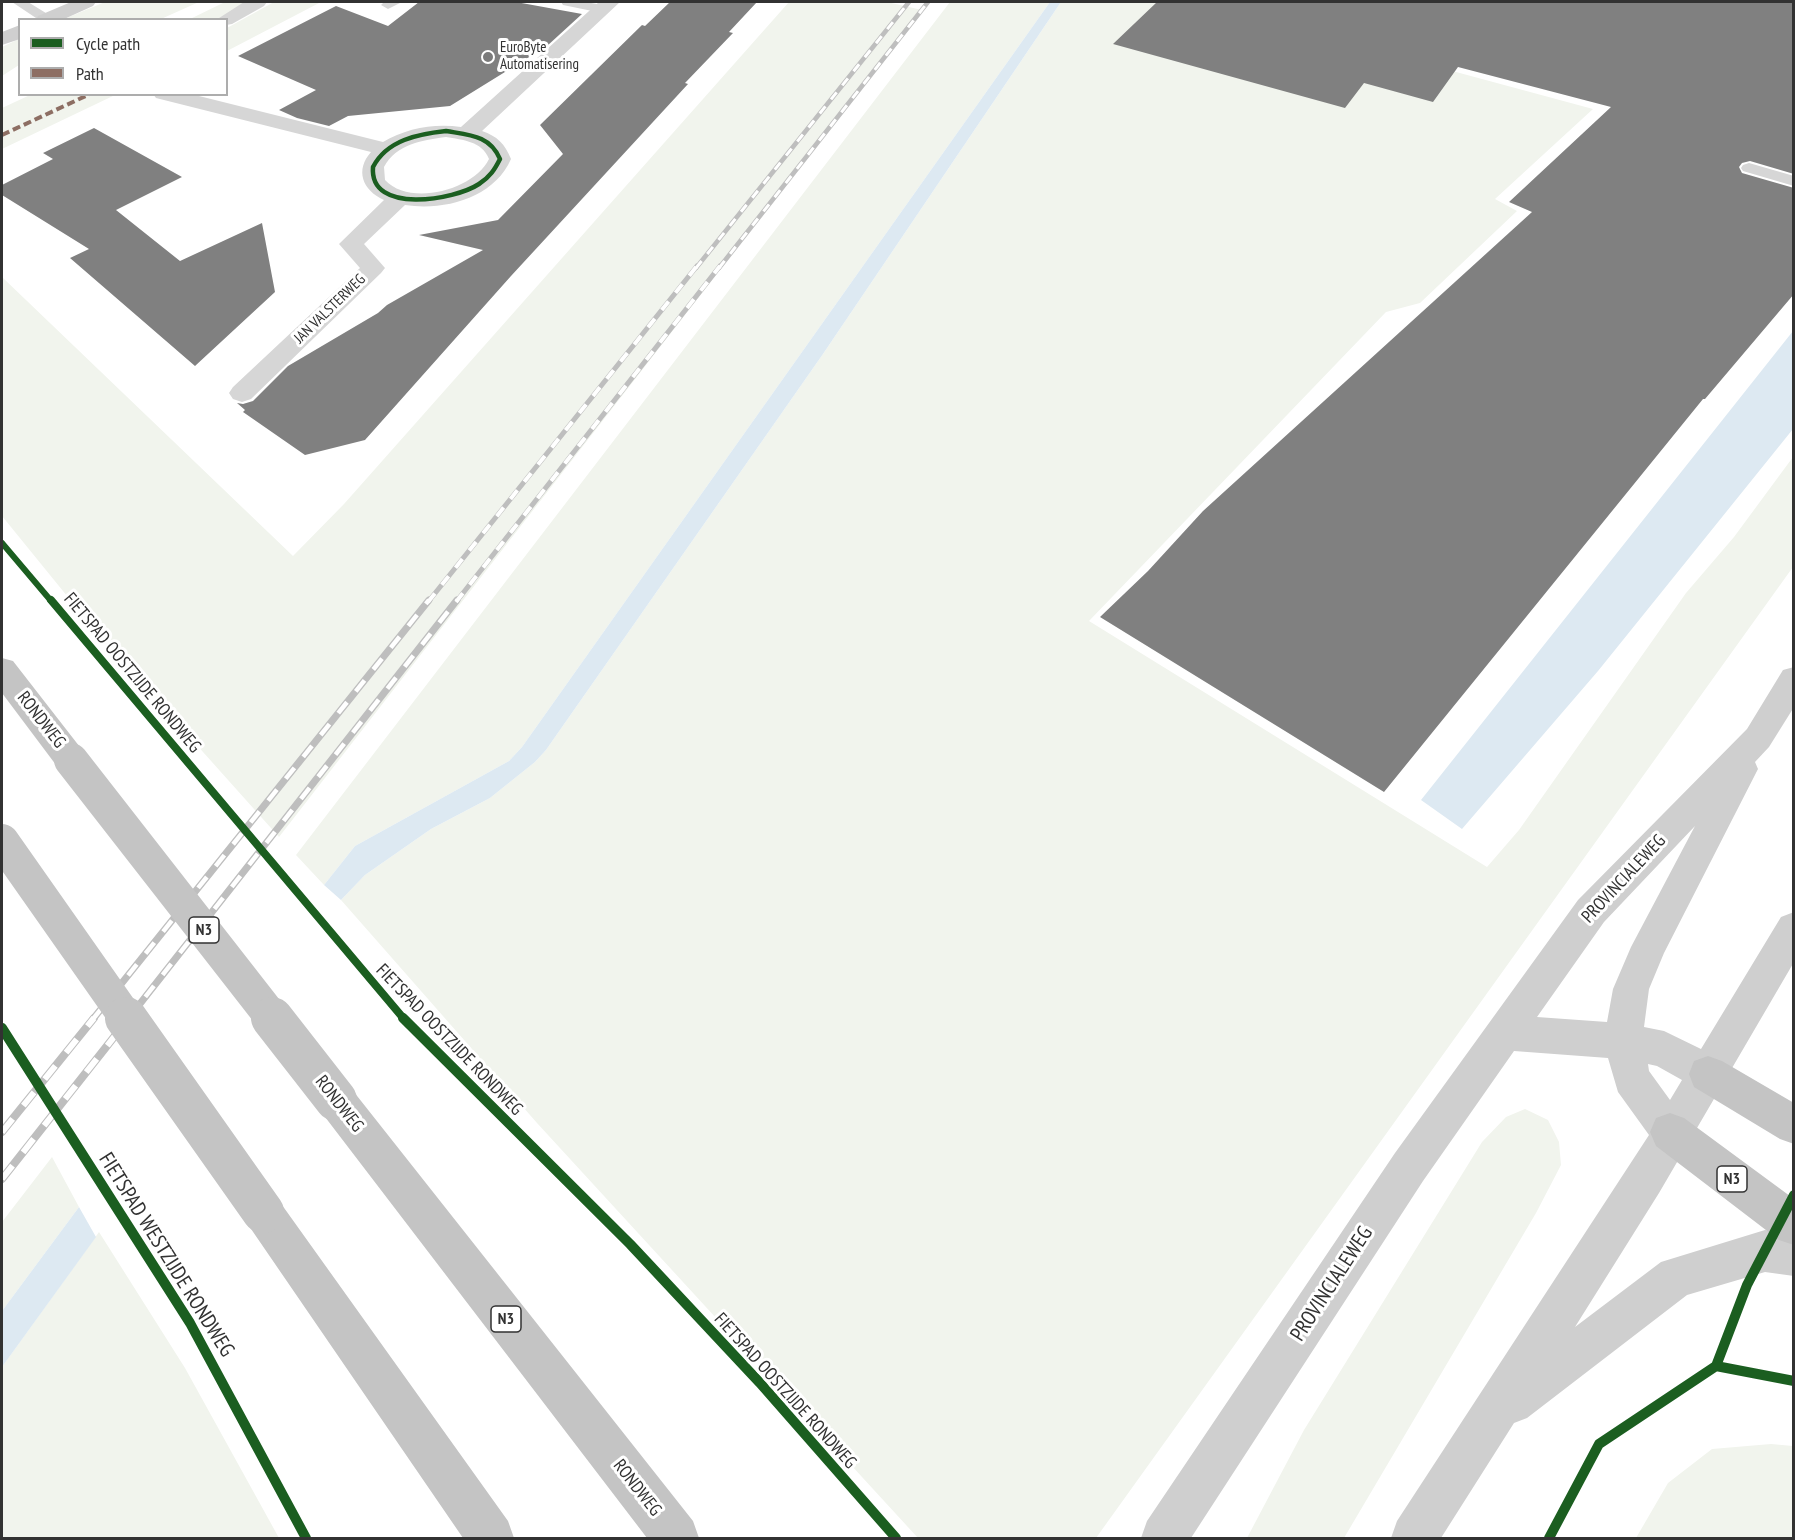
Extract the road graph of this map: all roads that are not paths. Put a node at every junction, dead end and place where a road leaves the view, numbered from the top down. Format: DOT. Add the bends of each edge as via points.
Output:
graph roads {
  1 [pos="19,2"];
  2 [pos="86,2"];
  3 [pos="258,2"];
  4 [pos="568,2"];
  5 [pos="606,5"];
  6 [pos="44,18"];
  7 [pos="48,18"];
  8 [pos="228,18"];
  9 [pos="18,32"];
  10 [pos="2,39"];
  11 [pos="171,96"];
  12 [pos="467,133"];
  13 [pos="386,149"];
  14 [pos="1749,168"];
  15 [pos="1794,181"];
  16 [pos="399,198"];
  17 [pos="242,393"];
  18 [pos="2,670"];
  19 [pos="1794,679"];
  20 [pos="1758,738"];
  21 [pos="2,841"];
  22 [pos="1794,928"];
  23 [pos="1506,1033"];
  24 [pos="1623,1041"];
  25 [pos="1708,1074"];
  26 [pos="1794,1125"];
  27 [pos="1671,1132"];
  28 [pos="1794,1225"];
  29 [pos="1794,1255"];
  30 [pos="1493,1416"];
  31 [pos="491,1539"];
  32 [pos="676,1539"];
  33 [pos="1164,1539"];
  34 [pos="1414,1539"];
  1 -- 6 [label="lane"];
  2 -- 7 [label="main road"];
  3 -- 8 [label="street"];
  4 -- 5 [label="lane"];
  5 -- 12 [label="street"];
  9 -- 10 [label="main road"];
  11 -- 13 [label="street"];
  12 -- 13 [label="street" via="424,134"];
  12 -- 16 [label="street" via="487,140 498,152 500,161 487,180 475,189 440,199"];
  13 -- 16 [label="street" via="371,173 375,184"];
  14 -- 15 [label="lane"];
  16 -- 17 [label="street, JAN VALSTERWEG" via="351,244 373,268"];
  18 -- 32 [label="highway, RONDWEG / N3, bridge"];
  19 -- 20 [label="main road, PROVINCIALEWEG"];
  20 -- 23 [label="main road, PROVINCIALEWEG" via="1591,911"];
  20 -- 24 [label="main road, PROVINCIALEWEG" via="1649,947 1631,988"];
  21 -- 31 [label="highway, bridge"];
  22 -- 25 [label="main road"];
  23 -- 24 [label="main road"];
  23 -- 33 [label="main road, PROVINCIALEWEG" via="1409,1167"];
  24 -- 25 [label="main road" via="1664,1049"];
  24 -- 27 [label="main road, PROVINCIALEWEG" via="1632,1080"];
  25 -- 26 [label="highway"];
  25 -- 27 [label="main road"];
  27 -- 28 [label="highway, N3"];
  27 -- 30 [label="main road"];
  29 -- 30 [label="main road" via="1765,1251 1676,1277"];
  30 -- 34 [label="main road"];
}
